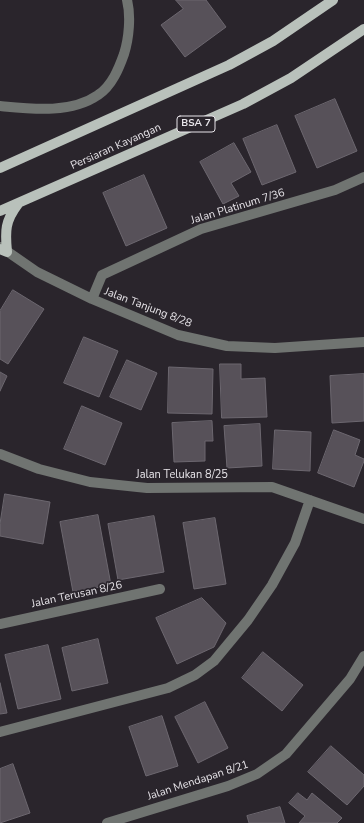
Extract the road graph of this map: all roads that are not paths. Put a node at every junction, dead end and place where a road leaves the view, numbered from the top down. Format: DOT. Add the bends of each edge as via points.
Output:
graph roads {
  1 [pos="127,0"];
  2 [pos="334,0"];
  3 [pos="364,29"];
  4 [pos="0,106"];
  5 [pos="0,168"];
  6 [pos="364,177"];
  7 [pos="20,203"];
  8 [pos="0,212"];
  9 [pos="2,249"];
  10 [pos="92,299"];
  11 [pos="364,342"];
  12 [pos="0,454"];
  13 [pos="310,500"];
  14 [pos="364,519"];
  15 [pos="160,589"];
  16 [pos="0,624"];
  17 [pos="364,656"];
  18 [pos="0,732"];
  19 [pos="107,823"];
  1 -- 4 [label="street" via="127,45 117,73 99,95 78,104 50,110"];
  2 -- 5 [label="main road" via="273,41 229,65"];
  3 -- 7 [label="main road, Persiaran Kayangan / BSA 7" via="291,78 243,104"];
  6 -- 10 [label="street, Jalan Platinum 7/36" via="335,190 201,229 102,275"];
  7 -- 8 [label="main road, Persiaran Kayangan / BSA 7"];
  7 -- 9 [label="main road" via="7,224"];
  9 -- 10 [label="street, Jalan Tanjung 8/28" via="37,272"];
  10 -- 11 [label="street, Jalan Tanjung 8/28" via="178,335 227,346 275,348"];
  12 -- 13 [label="street, Jalan Telukan 8/25" via="39,469 90,482 147,488 272,487"];
  13 -- 14 [label="street, Jalan Telukan 8/25"];
  13 -- 18 [label="street" via="296,543 272,585 248,620 214,661 196,675 168,688"];
  15 -- 16 [label="street, Jalan Terusan 8/26"];
  17 -- 19 [label="street, Jalan Mendapan 8/21" via="350,679 286,754 257,774 228,786"];
}
